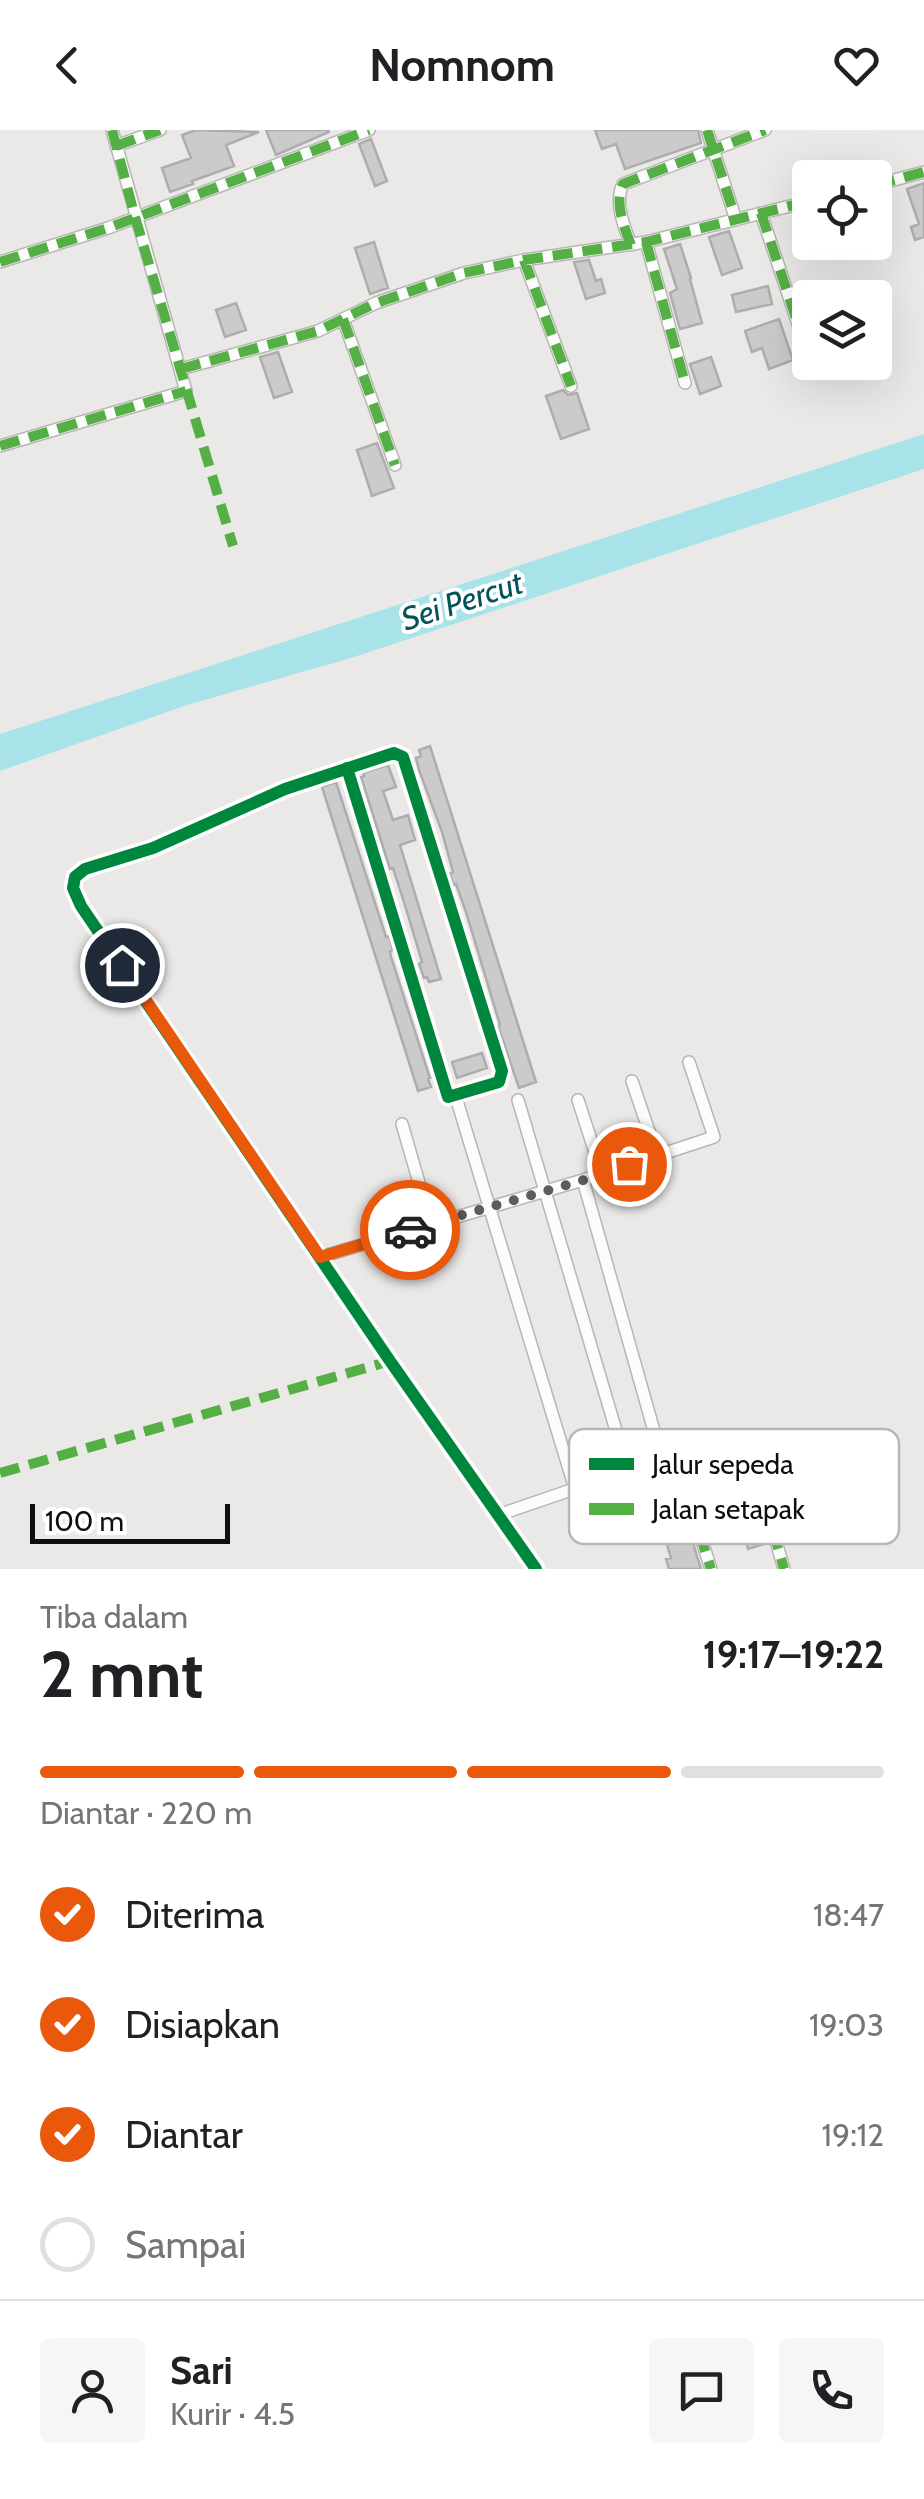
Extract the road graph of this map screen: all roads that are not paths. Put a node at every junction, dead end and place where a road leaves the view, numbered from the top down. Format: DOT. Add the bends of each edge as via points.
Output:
graph roads {
  1 [pos="112,130"];
  2 [pos="160,130"];
  3 [pos="369,130"];
  4 [pos="708,130"];
  5 [pos="766,130"];
  6 [pos="116,146"];
  7 [pos="714,149"];
  8 [pos="924,172"];
  9 [pos="892,180"];
  10 [pos="792,206"];
  11 [pos="761,214"];
  12 [pos="135,217"];
  13 [pos="736,220"];
  14 [pos="646,242"];
  15 [pos="631,245"];
  16 [pos="524,260"];
  17 [pos="0,262"];
  18 [pos="792,306"];
  19 [pos="343,318"];
  20 [pos="181,369"];
  21 [pos="686,383"];
  22 [pos="571,386"];
  23 [pos="0,446"];
  24 [pos="395,464"];
  25 [pos="347,768"];
  26 [pos="689,1062"];
  27 [pos="632,1081"];
  28 [pos="518,1100"];
  29 [pos="578,1100"];
  30 [pos="458,1104"];
  31 [pos="402,1124"];
  32 [pos="657,1155"];
  33 [pos="602,1174"];
  34 [pos="584,1180"];
  35 [pos="545,1191"];
  36 [pos="489,1207"];
  37 [pos="431,1224"];
  38 [pos="320,1257"];
  39 [pos="616,1429"];
  40 [pos="654,1429"];
  41 [pos="569,1471"];
  42 [pos="569,1490"];
  43 [pos="498,1515"];
  44 [pos="703,1544"];
  45 [pos="777,1544"];
  46 [pos="536,1569"];
  47 [pos="711,1569"];
  48 [pos="784,1569"];
  1 -- 6 [label="street"];
  2 -- 6 [label="street"];
  3 -- 12 [label="street"];
  4 -- 7 [label="street"];
  5 -- 7 [label="street"];
  6 -- 12 [label="street"];
  7 -- 13 [label="street"];
  7 -- 15 [label="street" via="623,184 618,194"];
  8 -- 9 [label="street"];
  10 -- 11 [label="street"];
  11 -- 13 [label="street"];
  11 -- 18 [label="street"];
  12 -- 17 [label="street"];
  12 -- 20 [label="street"];
  13 -- 14 [label="street"];
  14 -- 15 [label="street"];
  14 -- 21 [label="street"];
  15 -- 16 [label="street"];
  16 -- 19 [label="street"];
  16 -- 22 [label="street"];
  19 -- 20 [label="street" via="288,341"];
  19 -- 24 [label="street"];
  20 -- 23 [label="street" via="186,391"];
  25 -- 25 [label="street" via="448,1097 500,1082 403,758 394,753"];
  25 -- 38 [label="street" via="85,869 73,888"];
  26 -- 32 [label="street" via="714,1136"];
  27 -- 32 [label="street"];
  28 -- 35 [label="street"];
  29 -- 33 [label="street"];
  30 -- 36 [label="street"];
  31 -- 37 [label="street"];
  32 -- 33 [label="street"];
  33 -- 34 [label="street"];
  34 -- 35 [label="street"];
  34 -- 40 [label="street"];
  35 -- 36 [label="street"];
  35 -- 39 [label="street"];
  36 -- 37 [label="street"];
  36 -- 41 [label="street"];
  37 -- 38 [label="street"];
  38 -- 43 [label="street"];
  42 -- 43 [label="street"];
  43 -- 46 [label="street"];
  44 -- 47 [label="street"];
  45 -- 48 [label="street"];
}
